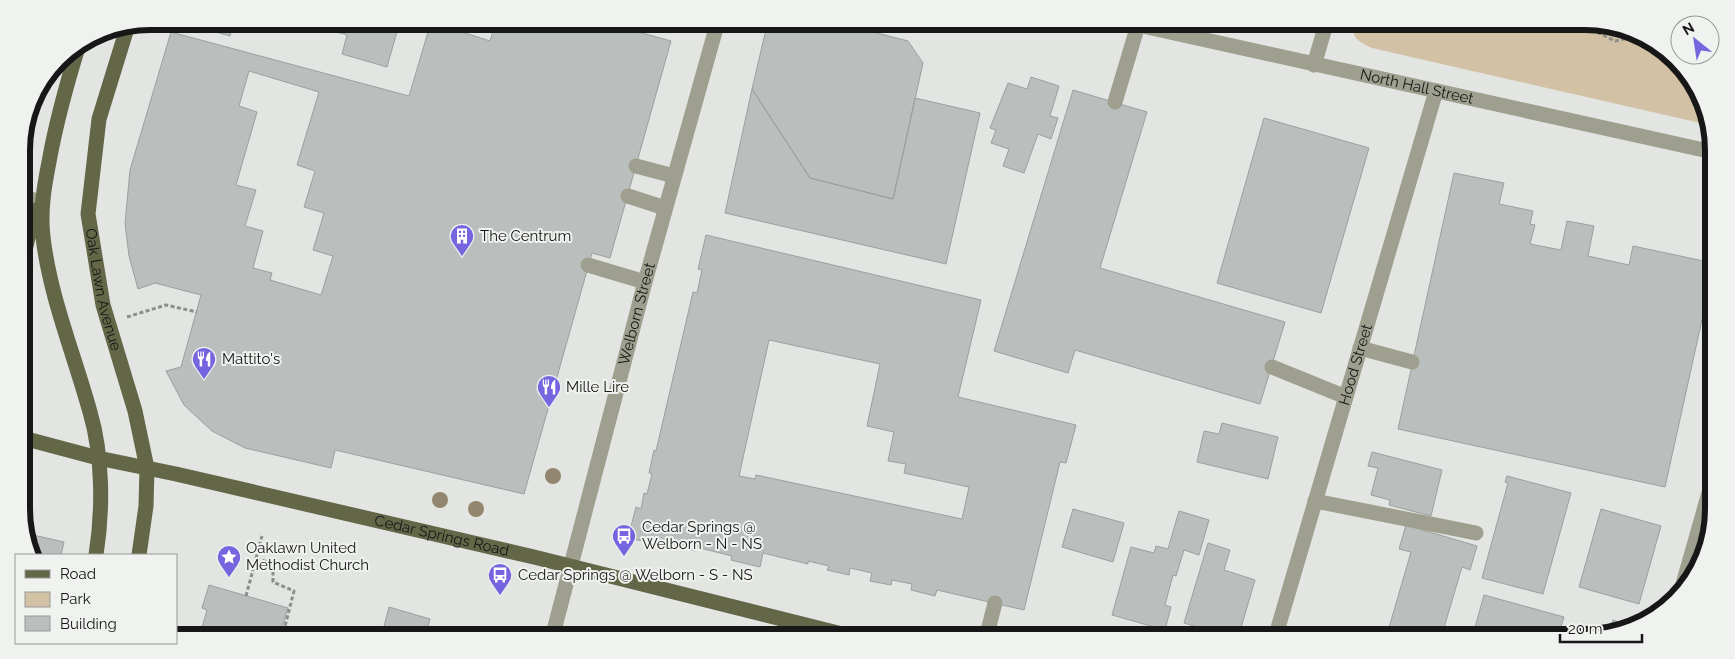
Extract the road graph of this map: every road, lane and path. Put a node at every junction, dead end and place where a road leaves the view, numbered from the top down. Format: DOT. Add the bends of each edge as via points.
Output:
graph roads {
  1 [pos="715,30"];
  2 [pos="1137,30"];
  3 [pos="1160,30"];
  4 [pos="1324,30"];
  5 [pos="1594,31"];
  6 [pos="126,32"];
  7 [pos="1629,38"];
  8 [pos="75,56"];
  9 [pos="1314,65"];
  10 [pos="1436,91"];
  11 [pos="1115,102"];
  12 [pos="1705,150"];
  13 [pos="636,166"];
  14 [pos="674,176"];
  15 [pos="628,196"];
  16 [pos="30,199"];
  17 [pos="42,201"];
  18 [pos="665,208"];
  19 [pos="30,233"];
  20 [pos="588,265"];
  21 [pos="645,282"];
  22 [pos="197,312"];
  23 [pos="124,318"];
  24 [pos="1360,348"];
  25 [pos="1412,362"];
  26 [pos="1272,366"];
  27 [pos="1346,397"];
  28 [pos="30,440"];
  29 [pos="98,458"];
  30 [pos="147,468"];
  31 [pos="1315,501"];
  32 [pos="1705,507"];
  33 [pos="1476,533"];
  34 [pos="262,536"];
  35 [pos="96,554"];
  36 [pos="139,554"];
  37 [pos="256,559"];
  38 [pos="572,566"];
  39 [pos="1686,575"];
  40 [pos="246,596"];
  41 [pos="995,603"];
  42 [pos="284,629"];
  43 [pos="554,629"];
  44 [pos="822,629"];
  45 [pos="988,629"];
  46 [pos="1278,629"];
  1 -- 14 [label="street, Welborn Street"];
  2 -- 11 [label="street"];
  3 -- 9 [label="street, North Hall Street"];
  4 -- 9 [label="street"];
  5 -- 7 [label="path" via="1615,41"];
  6 -- 30 [label="main road, Oak Lawn Avenue" via="99,119 88,214 102,305 135,411"];
  8 -- 17 [label="main road" via="54,130"];
  9 -- 10 [label="street, North Hall Street"];
  10 -- 12 [label="street, North Hall Street"];
  10 -- 24 [label="street, Hood Street"];
  13 -- 14 [label="street"];
  14 -- 18 [label="street, Welborn Street"];
  15 -- 18 [label="street"];
  16 -- 17 [label="street"];
  17 -- 19 [label="main road"];
  17 -- 29 [label="main road" via="42,235 49,278 91,414"];
  18 -- 21 [label="street, Welborn Street"];
  20 -- 21 [label="street"];
  21 -- 38 [label="street, Welborn Street"];
  22 -- 23 [label="path" via="166,305"];
  24 -- 25 [label="street"];
  24 -- 27 [label="street, Hood Street"];
  26 -- 27 [label="street"];
  27 -- 31 [label="street, Hood Street"];
  28 -- 29 [label="main road, Cedar Springs Road"];
  29 -- 30 [label="main road, Cedar Springs Road"];
  29 -- 35 [label="main road" via="100,504"];
  30 -- 36 [label="main road, Oak Lawn Avenue"];
  30 -- 38 [label="main road, Cedar Springs Road"];
  31 -- 33 [label="street"];
  31 -- 46 [label="street, Hood Street"];
  32 -- 39 [label="street"];
  34 -- 37 [label="path"];
  37 -- 40 [label="path"];
  37 -- 42 [label="path" via="272,563 273,582 294,591"];
  38 -- 43 [label="street, Welborn Street"];
  38 -- 44 [label="main road, Cedar Springs Road"];
  41 -- 45 [label="street"];
}
